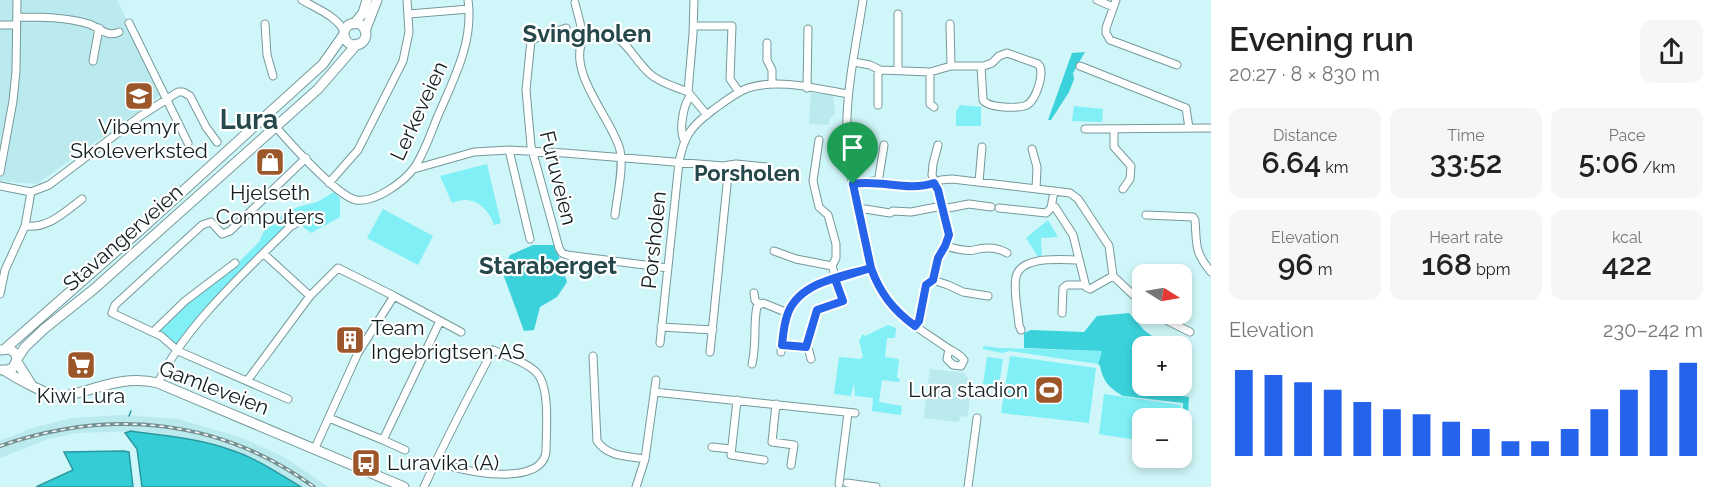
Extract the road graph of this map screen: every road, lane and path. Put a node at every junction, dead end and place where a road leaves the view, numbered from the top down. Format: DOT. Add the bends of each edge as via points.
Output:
graph roads {
  1 [pos="17,0"];
  2 [pos="302,0"];
  3 [pos="367,0"];
  4 [pos="377,0"];
  5 [pos="407,0"];
  6 [pos="468,0"];
  7 [pos="863,0"];
  8 [pos="1097,0"];
  9 [pos="575,3"];
  10 [pos="694,3"];
  11 [pos="1115,3"];
  12 [pos="469,9"];
  13 [pos="409,14"];
  14 [pos="898,14"];
  15 [pos="17,17"];
  16 [pos="331,18"];
  17 [pos="129,23"];
  18 [pos="265,24"];
  19 [pos="353,24"];
  20 [pos="950,24"];
  21 [pos="0,25"];
  22 [pos="16,25"];
  23 [pos="694,26"];
  24 [pos="99,28"];
  25 [pos="566,28"];
  26 [pos="808,29"];
  27 [pos="365,31"];
  28 [pos="119,32"];
  29 [pos="344,33"];
  30 [pos="584,38"];
  31 [pos="767,43"];
  32 [pos="357,44"];
  33 [pos="93,61"];
  34 [pos="854,62"];
  35 [pos="1177,65"];
  36 [pos="951,66"];
  37 [pos="981,66"];
  38 [pos="1080,66"];
  39 [pos="880,70"];
  40 [pos="898,70"];
  41 [pos="930,72"];
  42 [pos="273,76"];
  43 [pos="772,84"];
  44 [pos="807,88"];
  45 [pos="739,92"];
  46 [pos="689,94"];
  47 [pos="848,94"];
  48 [pos="166,99"];
  49 [pos="878,105"];
  50 [pos="934,107"];
  51 [pos="707,115"];
  52 [pos="275,126"];
  53 [pos="1189,128"];
  54 [pos="1211,128"];
  55 [pos="1085,129"];
  56 [pos="1114,130"];
  57 [pos="684,140"];
  58 [pos="819,140"];
  59 [pos="217,142"];
  60 [pos="188,143"];
  61 [pos="884,145"];
  62 [pos="938,145"];
  63 [pos="982,147"];
  64 [pos="1032,149"];
  65 [pos="509,150"];
  66 [pos="532,151"];
  67 [pos="306,158"];
  68 [pos="621,158"];
  69 [pos="679,162"];
  70 [pos="729,165"];
  71 [pos="766,167"];
  72 [pos="414,169"];
  73 [pos="0,172"];
  74 [pos="979,182"];
  75 [pos="329,183"];
  76 [pos="878,183"];
  77 [pos="934,183"];
  78 [pos="853,184"];
  79 [pos="0,186"];
  80 [pos="1036,189"];
  81 [pos="1123,189"];
  82 [pos="1054,191"];
  83 [pos="31,192"];
  84 [pos="82,199"];
  85 [pos="1055,207"];
  86 [pos="942,208"];
  87 [pos="864,209"];
  88 [pos="615,215"];
  89 [pos="1146,215"];
  90 [pos="295,224"];
  91 [pos="25,226"];
  92 [pos="1073,236"];
  93 [pos="1064,237"];
  94 [pos="530,239"];
  95 [pos="945,246"];
  96 [pos="774,251"];
  97 [pos="1007,253"];
  98 [pos="264,254"];
  99 [pos="1079,260"];
  100 [pos="235,263"];
  101 [pos="8,265"];
  102 [pos="832,266"];
  103 [pos="668,268"];
  104 [pos="871,268"];
  105 [pos="16,269"];
  106 [pos="1211,272"];
  107 [pos="1113,276"];
  108 [pos="835,279"];
  109 [pos="933,280"];
  110 [pos="1085,285"];
  111 [pos="754,293"];
  112 [pos="0,294"];
  113 [pos="1132,294"];
  114 [pos="310,296"];
  115 [pos="394,296"];
  116 [pos="988,296"];
  117 [pos="759,304"];
  118 [pos="788,313"];
  119 [pos="1062,313"];
  120 [pos="440,321"];
  121 [pos="1174,324"];
  122 [pos="915,326"];
  123 [pos="661,327"];
  124 [pos="713,330"];
  125 [pos="1021,330"];
  126 [pos="153,332"];
  127 [pos="460,332"];
  128 [pos="1190,332"];
  129 [pos="660,343"];
  130 [pos="806,347"];
  131 [pos="2,348"];
  132 [pos="949,349"];
  133 [pos="178,351"];
  134 [pos="710,352"];
  135 [pos="593,356"];
  136 [pos="811,359"];
  137 [pos="17,360"];
  138 [pos="752,364"];
  139 [pos="2,370"];
  140 [pos="247,381"];
  141 [pos="656,381"];
  142 [pos="158,383"];
  143 [pos="31,384"];
  144 [pos="654,392"];
  145 [pos="288,399"];
  146 [pos="737,400"];
  147 [pos="776,405"];
  148 [pos="329,418"];
  149 [pos="977,418"];
  150 [pos="383,440"];
  151 [pos="712,447"];
  152 [pos="315,448"];
  153 [pos="731,449"];
  154 [pos="405,450"];
  155 [pos="645,459"];
  156 [pos="764,460"];
  157 [pos="436,461"];
  158 [pos="791,465"];
  159 [pos="380,475"];
  160 [pos="404,487"];
  161 [pos="414,487"];
  162 [pos="424,487"];
  163 [pos="636,487"];
  164 [pos="876,487"];
  165 [pos="968,487"];
  1 -- 15 [label="street"];
  2 -- 16 [label="street"];
  3 -- 19 [label="main road" via="363,13"];
  4 -- 27 [label="main road"];
  5 -- 13 [label="street"];
  6 -- 12 [label="street, Lerkeveien"];
  7 -- 34 [label="street"];
  8 -- 11 [label="street"];
  9 -- 30 [label="street"];
  10 -- 23 [label="street, Porsholen"];
  11 -- 35 [label="street" via="1106,28 1107,37"];
  12 -- 13 [label="street"];
  12 -- 72 [label="street, Lerkeveien" via="461,62"];
  13 -- 75 [label="street" via="403,61 358,150"];
  14 -- 40 [label="street"];
  15 -- 22 [label="street"];
  15 -- 24 [label="street" via="68,19"];
  16 -- 19 [label="street"];
  16 -- 29 [label="street" via="342,26"];
  17 -- 48 [label="street"];
  18 -- 42 [label="street"];
  19 -- 27 [label="main road" via="359,24"];
  19 -- 29 [label="main road"];
  20 -- 36 [label="street"];
  21 -- 22 [label="street"];
  22 -- 73 [label="street" via="14,101"];
  23 -- 45 [label="street" via="732,26 730,79"];
  23 -- 46 [label="street, Porsholen"];
  24 -- 28 [label="street" via="113,35"];
  24 -- 33 [label="street"];
  25 -- 66 [label="street, Furuveien" via="549,37 527,38 526,113"];
  26 -- 44 [label="street"];
  27 -- 32 [label="main road" via="364,40"];
  29 -- 32 [label="main road" via="348,42"];
  29 -- 131 [label="main road, Stavangerveien" via="323,64 138,232"];
  30 -- 46 [label="street" via="605,33 617,37 652,75"];
  30 -- 68 [label="street" via="579,49 587,83 617,140"];
  31 -- 43 [label="street"];
  32 -- 52 [label="main road, Stavangerveien" via="318,89"];
  34 -- 39 [label="street"];
  34 -- 47 [label="street"];
  36 -- 37 [label="street"];
  36 -- 41 [label="street"];
  37 -- 37 [label="street" via="986,105 1019,107 1031,103 1042,73 1038,64 1007,53"];
  38 -- 53 [label="street" via="1186,108"];
  39 -- 40 [label="street"];
  39 -- 49 [label="street"];
  40 -- 41 [label="street"];
  41 -- 50 [label="street" via="930,104"];
  43 -- 44 [label="street, Porsholen"];
  43 -- 45 [label="street, Porsholen"];
  44 -- 47 [label="street, Porsholen"];
  45 -- 51 [label="street, Porsholen"];
  46 -- 51 [label="street"];
  46 -- 57 [label="street, Porsholen" via="681,134"];
  47 -- 78 [label="street" via="847,142"];
  48 -- 59 [label="street" via="183,92 190,96"];
  48 -- 60 [label="street"];
  48 -- 83 [label="street" via="49,185"];
  51 -- 57 [label="street, Porsholen"];
  52 -- 67 [label="street, Lerkeveien"];
  52 -- 137 [label="main road, Stavangerveien" via="44,329"];
  53 -- 54 [label="street"];
  53 -- 56 [label="street"];
  55 -- 56 [label="street"];
  56 -- 81 [label="street" via="1114,147 1131,166 1130,179"];
  57 -- 69 [label="street, Porsholen"];
  58 -- 102 [label="street" via="813,181 819,207 828,215 836,244"];
  61 -- 76 [label="street"];
  62 -- 77 [label="street"];
  63 -- 74 [label="street"];
  64 -- 80 [label="street"];
  65 -- 66 [label="street"];
  65 -- 72 [label="street" via="474,152"];
  65 -- 94 [label="street"];
  66 -- 68 [label="street"];
  66 -- 103 [label="street, Furuveien" via="562,253"];
  67 -- 75 [label="street, Lerkeveien"];
  67 -- 126 [label="street" via="230,231 222,234 211,222 202,225 116,305 112,313"];
  68 -- 69 [label="street"];
  68 -- 88 [label="street"];
  69 -- 70 [label="street"];
  69 -- 103 [label="street, Porsholen"];
  70 -- 71 [label="street"];
  70 -- 124 [label="street"];
  72 -- 75 [label="street, Lerkeveien" via="381,196 371,199 350,198"];
  74 -- 77 [label="street" via="946,179"];
  74 -- 80 [label="street"];
  76 -- 77 [label="street"];
  76 -- 78 [label="street"];
  77 -- 86 [label="street"];
  78 -- 104 [label="street"];
  79 -- 83 [label="street"];
  80 -- 82 [label="street"];
  82 -- 86 [label="street" via="1046,213 969,204"];
  82 -- 107 [label="street" via="1070,193 1078,199 1109,246"];
  83 -- 91 [label="street"];
  84 -- 91 [label="street" via="48,224"];
  85 -- 92 [label="street"];
  86 -- 87 [label="street" via="890,213"];
  86 -- 95 [label="street" via="949,235"];
  89 -- 106 [label="street" via="1193,217 1198,254"];
  90 -- 98 [label="street"];
  91 -- 101 [label="street"];
  92 -- 93 [label="street"];
  92 -- 99 [label="street"];
  95 -- 97 [label="street"];
  95 -- 109 [label="street"];
  96 -- 102 [label="street"];
  98 -- 114 [label="street"];
  98 -- 133 [label="street"];
  99 -- 110 [label="street"];
  99 -- 125 [label="street" via="1030,262 1019,270 1016,281"];
  100 -- 126 [label="street" via="185,301"];
  101 -- 105 [label="street"];
  101 -- 112 [label="street"];
  102 -- 108 [label="street"];
  103 -- 123 [label="street, Porsholen"];
  104 -- 108 [label="street"];
  104 -- 122 [label="street" via="883,295"];
  107 -- 110 [label="street" via="1090,289"];
  107 -- 113 [label="street"];
  108 -- 118 [label="street" via="806,290"];
  108 -- 130 [label="street" via="843,301 817,310"];
  109 -- 116 [label="street" via="963,292"];
  109 -- 122 [label="street" via="926,285"];
  110 -- 119 [label="street" via="1063,288"];
  111 -- 117 [label="street"];
  114 -- 115 [label="street" via="338,268"];
  114 -- 140 [label="street"];
  115 -- 120 [label="street"];
  115 -- 148 [label="street" via="358,353"];
  117 -- 118 [label="street"];
  117 -- 138 [label="street"];
  118 -- 130 [label="street" via="781,349"];
  120 -- 127 [label="street"];
  120 -- 150 [label="street"];
  121 -- 128 [label="street"];
  122 -- 132 [label="street"];
  123 -- 124 [label="street"];
  123 -- 129 [label="street, Porsholen"];
  124 -- 134 [label="street"];
  126 -- 133 [label="street"];
  130 -- 136 [label="street"];
  131 -- 137 [label="main road, Stavangerveien" via="12,350"];
  133 -- 140 [label="street"];
  133 -- 142 [label="street"];
  135 -- 155 [label="street" via="597,441 608,452"];
  137 -- 139 [label="main road, Stavangerveien" via="10,369"];
  137 -- 143 [label="main road"];
  139 -- 143 [label="main road, Gamleveien"];
  140 -- 145 [label="street"];
  141 -- 144 [label="street"];
  142 -- 143 [label="main road, Gamleveien" via="124,380 64,396"];
  142 -- 152 [label="main road, Gamleveien"];
  144 -- 146 [label="street"];
  144 -- 155 [label="street"];
  146 -- 147 [label="street"];
  146 -- 153 [label="street"];
  147 -- 158 [label="street" via="772,442 794,445"];
  147 -- 164 [label="street" via="851,413 843,483"];
  148 -- 150 [label="street"];
  148 -- 152 [label="street"];
  149 -- 165 [label="street"];
  150 -- 154 [label="street"];
  151 -- 153 [label="street"];
  152 -- 159 [label="main road, Gamleveien"];
  153 -- 156 [label="street" via="731,455"];
  155 -- 163 [label="street"];
  157 -- 157 [label="street" via="495,482 516,482 535,474 546,452 545,389 534,370 493,350"];
  157 -- 162 [label="street"];
  159 -- 160 [label="main road, Gamleveien"];
  159 -- 161 [label="main road, Gamleveien"];
}
